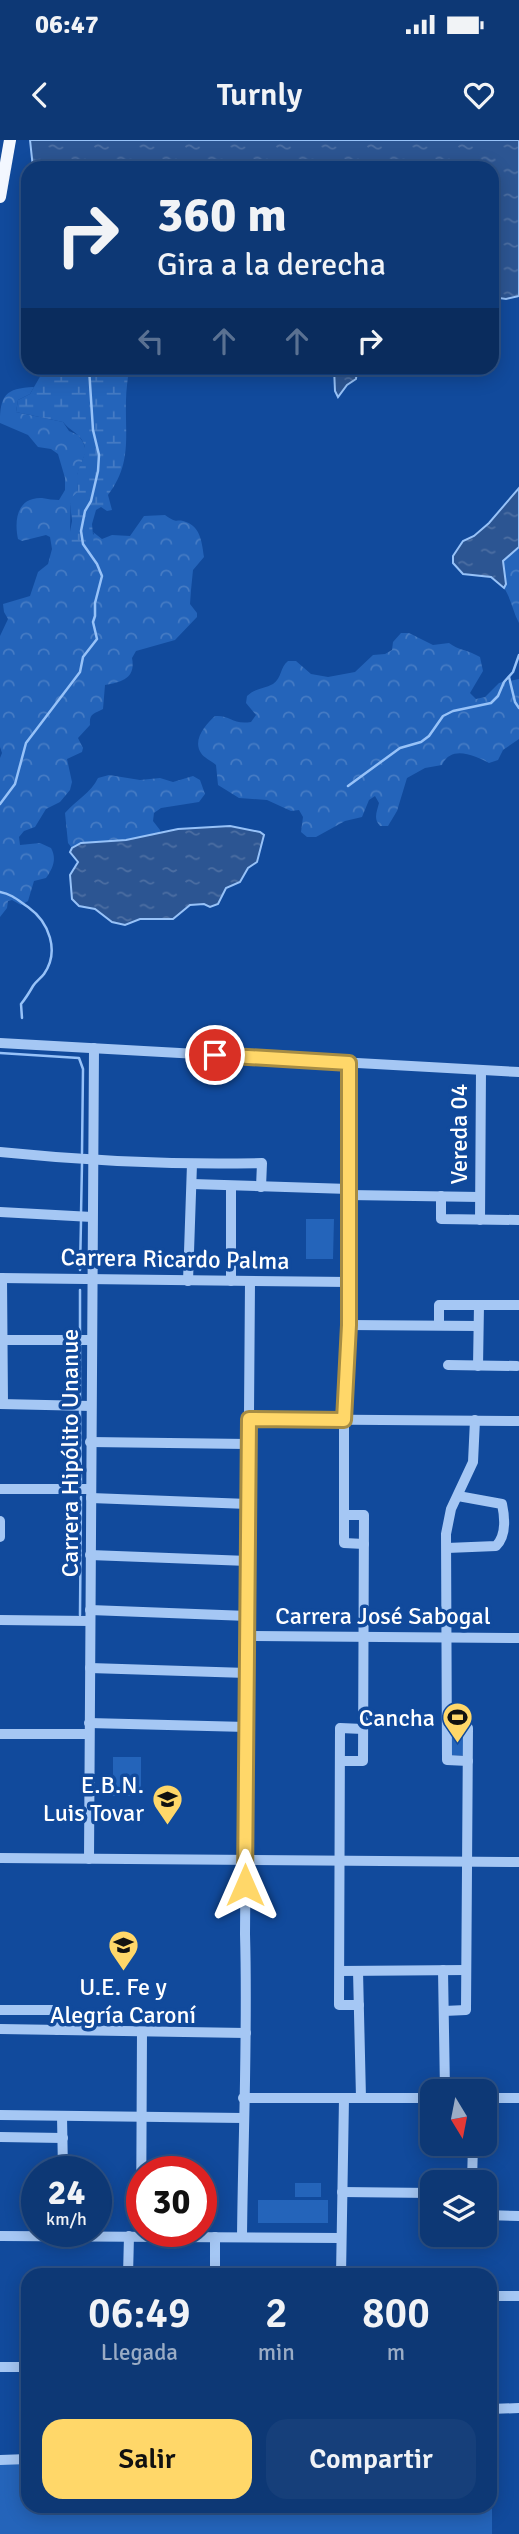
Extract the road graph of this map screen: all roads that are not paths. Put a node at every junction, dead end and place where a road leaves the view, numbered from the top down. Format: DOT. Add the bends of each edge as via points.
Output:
graph roads {
  1 [pos="10,140"];
  2 [pos="1,194"];
  3 [pos="0,1043"];
  4 [pos="94,1048"];
  5 [pos="349,1063"];
  6 [pos="481,1070"];
  7 [pos="519,1072"];
  8 [pos="0,1152"];
  9 [pos="93,1161"];
  10 [pos="192,1164"];
  11 [pos="192,1184"];
  12 [pos="232,1186"];
  13 [pos="261,1186"];
  14 [pos="349,1192"];
  15 [pos="441,1196"];
  16 [pos="480,1197"];
  17 [pos="0,1212"];
  18 [pos="85,1216"];
  19 [pos="480,1220"];
  20 [pos="519,1220"];
  21 [pos="1,1278"];
  22 [pos="92,1280"];
  23 [pos="188,1281"];
  24 [pos="232,1281"];
  25 [pos="250,1282"];
  26 [pos="349,1282"];
  27 [pos="479,1305"];
  28 [pos="519,1305"];
  29 [pos="349,1325"];
  30 [pos="439,1325"];
  31 [pos="478,1326"];
  32 [pos="2,1335"];
  33 [pos="84,1340"];
  34 [pos="448,1365"];
  35 [pos="478,1366"];
  36 [pos="517,1366"];
  37 [pos="1,1383"];
  38 [pos="2,1404"];
  39 [pos="91,1406"];
  40 [pos="249,1419"];
  41 [pos="344,1420"];
  42 [pos="475,1420"];
  43 [pos="519,1421"];
  44 [pos="90,1442"];
  45 [pos="248,1444"];
  46 [pos="0,1489"];
  47 [pos="90,1494"];
  48 [pos="458,1496"];
  49 [pos="248,1504"];
  50 [pos="344,1515"];
  51 [pos="0,1521"];
  52 [pos="0,1537"];
  53 [pos="364,1544"];
  54 [pos="447,1548"];
  55 [pos="90,1555"];
  56 [pos="248,1561"];
  57 [pos="90,1616"];
  58 [pos="248,1616"];
  59 [pos="0,1620"];
  60 [pos="247,1636"];
  61 [pos="364,1637"];
  62 [pos="448,1638"];
  63 [pos="519,1638"];
  64 [pos="90,1668"];
  65 [pos="247,1673"];
  66 [pos="247,1727"];
  67 [pos="89,1728"];
  68 [pos="363,1728"];
  69 [pos="447,1728"];
  70 [pos="0,1734"];
  71 [pos="340,1761"];
  72 [pos="468,1761"];
  73 [pos="0,1858"];
  74 [pos="89,1859"];
  75 [pos="246,1860"];
  76 [pos="341,1861"];
  77 [pos="467,1862"];
  78 [pos="519,1862"];
  79 [pos="443,1970"];
  80 [pos="466,1970"];
  81 [pos="340,1971"];
  82 [pos="358,1971"];
  83 [pos="359,2005"];
  84 [pos="0,2010"];
  85 [pos="444,2011"];
  86 [pos="0,2029"];
  87 [pos="57,2030"];
  88 [pos="142,2032"];
  89 [pos="246,2034"];
  90 [pos="445,2079"];
  91 [pos="243,2098"];
  92 [pos="344,2098"];
  93 [pos="361,2098"];
  94 [pos="420,2098"];
  95 [pos="497,2098"];
  96 [pos="519,2098"];
  97 [pos="0,2115"];
  98 [pos="62,2116"];
  99 [pos="141,2116"];
  100 [pos="243,2118"];
  101 [pos="0,2137"];
  102 [pos="63,2138"];
  103 [pos="63,2156"];
  104 [pos="141,2156"];
  105 [pos="342,2192"];
  106 [pos="420,2193"];
  107 [pos="497,2216"];
  108 [pos="519,2216"];
  109 [pos="21,2235"];
  110 [pos="0,2236"];
  111 [pos="217,2237"];
  112 [pos="242,2237"];
  113 [pos="341,2238"];
  114 [pos="129,2247"];
  115 [pos="215,2247"];
  116 [pos="128,2268"];
  117 [pos="215,2268"];
  118 [pos="341,2268"];
  119 [pos="497,2295"];
  120 [pos="519,2296"];
  121 [pos="0,2367"];
  122 [pos="21,2367"];
  123 [pos="519,2408"];
  124 [pos="497,2409"];
  125 [pos="21,2459"];
  126 [pos="0,2460"];
  1 -- 2 [label="main road"];
  3 -- 4 [label="street"];
  4 -- 5 [label="street"];
  4 -- 9 [label="street, Carrera Hipólito Unanue"];
  5 -- 6 [label="street"];
  5 -- 14 [label="street"];
  6 -- 7 [label="street"];
  6 -- 16 [label="street, Vereda 04"];
  8 -- 9 [label="street"];
  9 -- 10 [label="street"];
  9 -- 18 [label="street, Carrera Hipólito Unanue"];
  10 -- 11 [label="street"];
  10 -- 13 [label="street" via="262,1163"];
  11 -- 12 [label="street"];
  11 -- 23 [label="street"];
  12 -- 13 [label="street"];
  12 -- 24 [label="street"];
  13 -- 14 [label="street"];
  14 -- 15 [label="street"];
  14 -- 26 [label="street"];
  15 -- 16 [label="street"];
  15 -- 19 [label="street" via="441,1219"];
  16 -- 19 [label="street, Vereda 04"];
  17 -- 18 [label="street"];
  18 -- 22 [label="street, Carrera Hipólito Unanue"];
  19 -- 20 [label="street"];
  21 -- 22 [label="street, Carrera Ricardo Palma"];
  21 -- 32 [label="street"];
  22 -- 23 [label="street, Carrera Ricardo Palma"];
  22 -- 33 [label="street, Carrera Hipólito Unanue"];
  23 -- 24 [label="street, Carrera Ricardo Palma"];
  24 -- 25 [label="street, Carrera Ricardo Palma"];
  25 -- 26 [label="street, Carrera Ricardo Palma"];
  25 -- 40 [label="street"];
  26 -- 29 [label="street"];
  27 -- 28 [label="street"];
  27 -- 30 [label="street" via="439,1305"];
  27 -- 31 [label="street"];
  29 -- 30 [label="street"];
  29 -- 41 [label="street"];
  30 -- 31 [label="street"];
  31 -- 35 [label="street"];
  32 -- 33 [label="street"];
  32 -- 37 [label="street"];
  33 -- 39 [label="street, Carrera Hipólito Unanue"];
  34 -- 35 [label="street"];
  35 -- 36 [label="street"];
  37 -- 38 [label="street"];
  38 -- 39 [label="street"];
  39 -- 44 [label="street, Carrera Hipólito Unanue"];
  40 -- 41 [label="street"];
  40 -- 45 [label="street"];
  41 -- 42 [label="street"];
  41 -- 50 [label="street"];
  42 -- 43 [label="street"];
  42 -- 48 [label="street" via="472,1462"];
  44 -- 45 [label="street"];
  44 -- 47 [label="street, Carrera Hipólito Unanue"];
  45 -- 49 [label="street"];
  46 -- 47 [label="street"];
  47 -- 49 [label="street"];
  47 -- 55 [label="street, Carrera Hipólito Unanue"];
  48 -- 54 [label="street" via="450,1514"];
  48 -- 54 [label="street" via="502,1504 502,1538 496,1546"];
  49 -- 56 [label="street"];
  50 -- 53 [label="street" via="363,1515"];
  50 -- 53 [label="street" via="344,1543"];
  51 -- 52 [label="street"];
  53 -- 61 [label="street"];
  54 -- 62 [label="street"];
  55 -- 56 [label="street"];
  55 -- 57 [label="street, Carrera Hipólito Unanue"];
  56 -- 58 [label="street"];
  57 -- 58 [label="street"];
  57 -- 59 [label="street"];
  57 -- 64 [label="street, Carrera Hipólito Unanue"];
  58 -- 60 [label="street"];
  60 -- 61 [label="street, Carrera José Sabogal"];
  60 -- 65 [label="street"];
  61 -- 62 [label="street, Carrera José Sabogal"];
  61 -- 68 [label="street"];
  62 -- 63 [label="street, Carrera José Sabogal"];
  62 -- 69 [label="street"];
  64 -- 65 [label="street"];
  64 -- 67 [label="street, Carrera Hipólito Unanue"];
  65 -- 66 [label="street"];
  66 -- 67 [label="street"];
  66 -- 75 [label="street"];
  67 -- 70 [label="street"];
  67 -- 74 [label="street, Carrera Hipólito Unanue"];
  68 -- 71 [label="street" via="363,1761"];
  68 -- 71 [label="street" via="340,1728"];
  69 -- 72 [label="street" via="447,1760"];
  69 -- 72 [label="street" via="468,1728"];
  71 -- 76 [label="street"];
  72 -- 77 [label="street"];
  73 -- 74 [label="street"];
  74 -- 75 [label="street"];
  75 -- 76 [label="street"];
  75 -- 89 [label="street"];
  76 -- 77 [label="street"];
  76 -- 81 [label="street"];
  77 -- 78 [label="street"];
  77 -- 80 [label="street"];
  79 -- 80 [label="street"];
  79 -- 82 [label="street"];
  79 -- 85 [label="street"];
  80 -- 85 [label="street" via="466,2010"];
  81 -- 82 [label="street"];
  81 -- 83 [label="street" via="340,2005"];
  82 -- 83 [label="street"];
  83 -- 93 [label="street"];
  84 -- 87 [label="street" via="57,2010"];
  85 -- 90 [label="street"];
  86 -- 87 [label="street"];
  87 -- 88 [label="street"];
  88 -- 89 [label="street"];
  88 -- 99 [label="street"];
  89 -- 91 [label="street"];
  91 -- 92 [label="street"];
  91 -- 100 [label="street"];
  92 -- 93 [label="street"];
  92 -- 105 [label="street"];
  93 -- 94 [label="street"];
  95 -- 96 [label="street"];
  97 -- 98 [label="street"];
  98 -- 99 [label="street"];
  98 -- 102 [label="street"];
  99 -- 100 [label="street"];
  99 -- 104 [label="street"];
  100 -- 112 [label="street"];
  101 -- 102 [label="street"];
  102 -- 103 [label="street"];
  105 -- 106 [label="street"];
  105 -- 113 [label="street"];
  107 -- 108 [label="street"];
  109 -- 110 [label="street"];
  111 -- 112 [label="street"];
  112 -- 113 [label="street"];
  113 -- 118 [label="street"];
  114 -- 116 [label="street"];
  115 -- 117 [label="street"];
  119 -- 120 [label="street"];
  121 -- 122 [label="street"];
  123 -- 124 [label="street"];
  125 -- 126 [label="street"];
}
